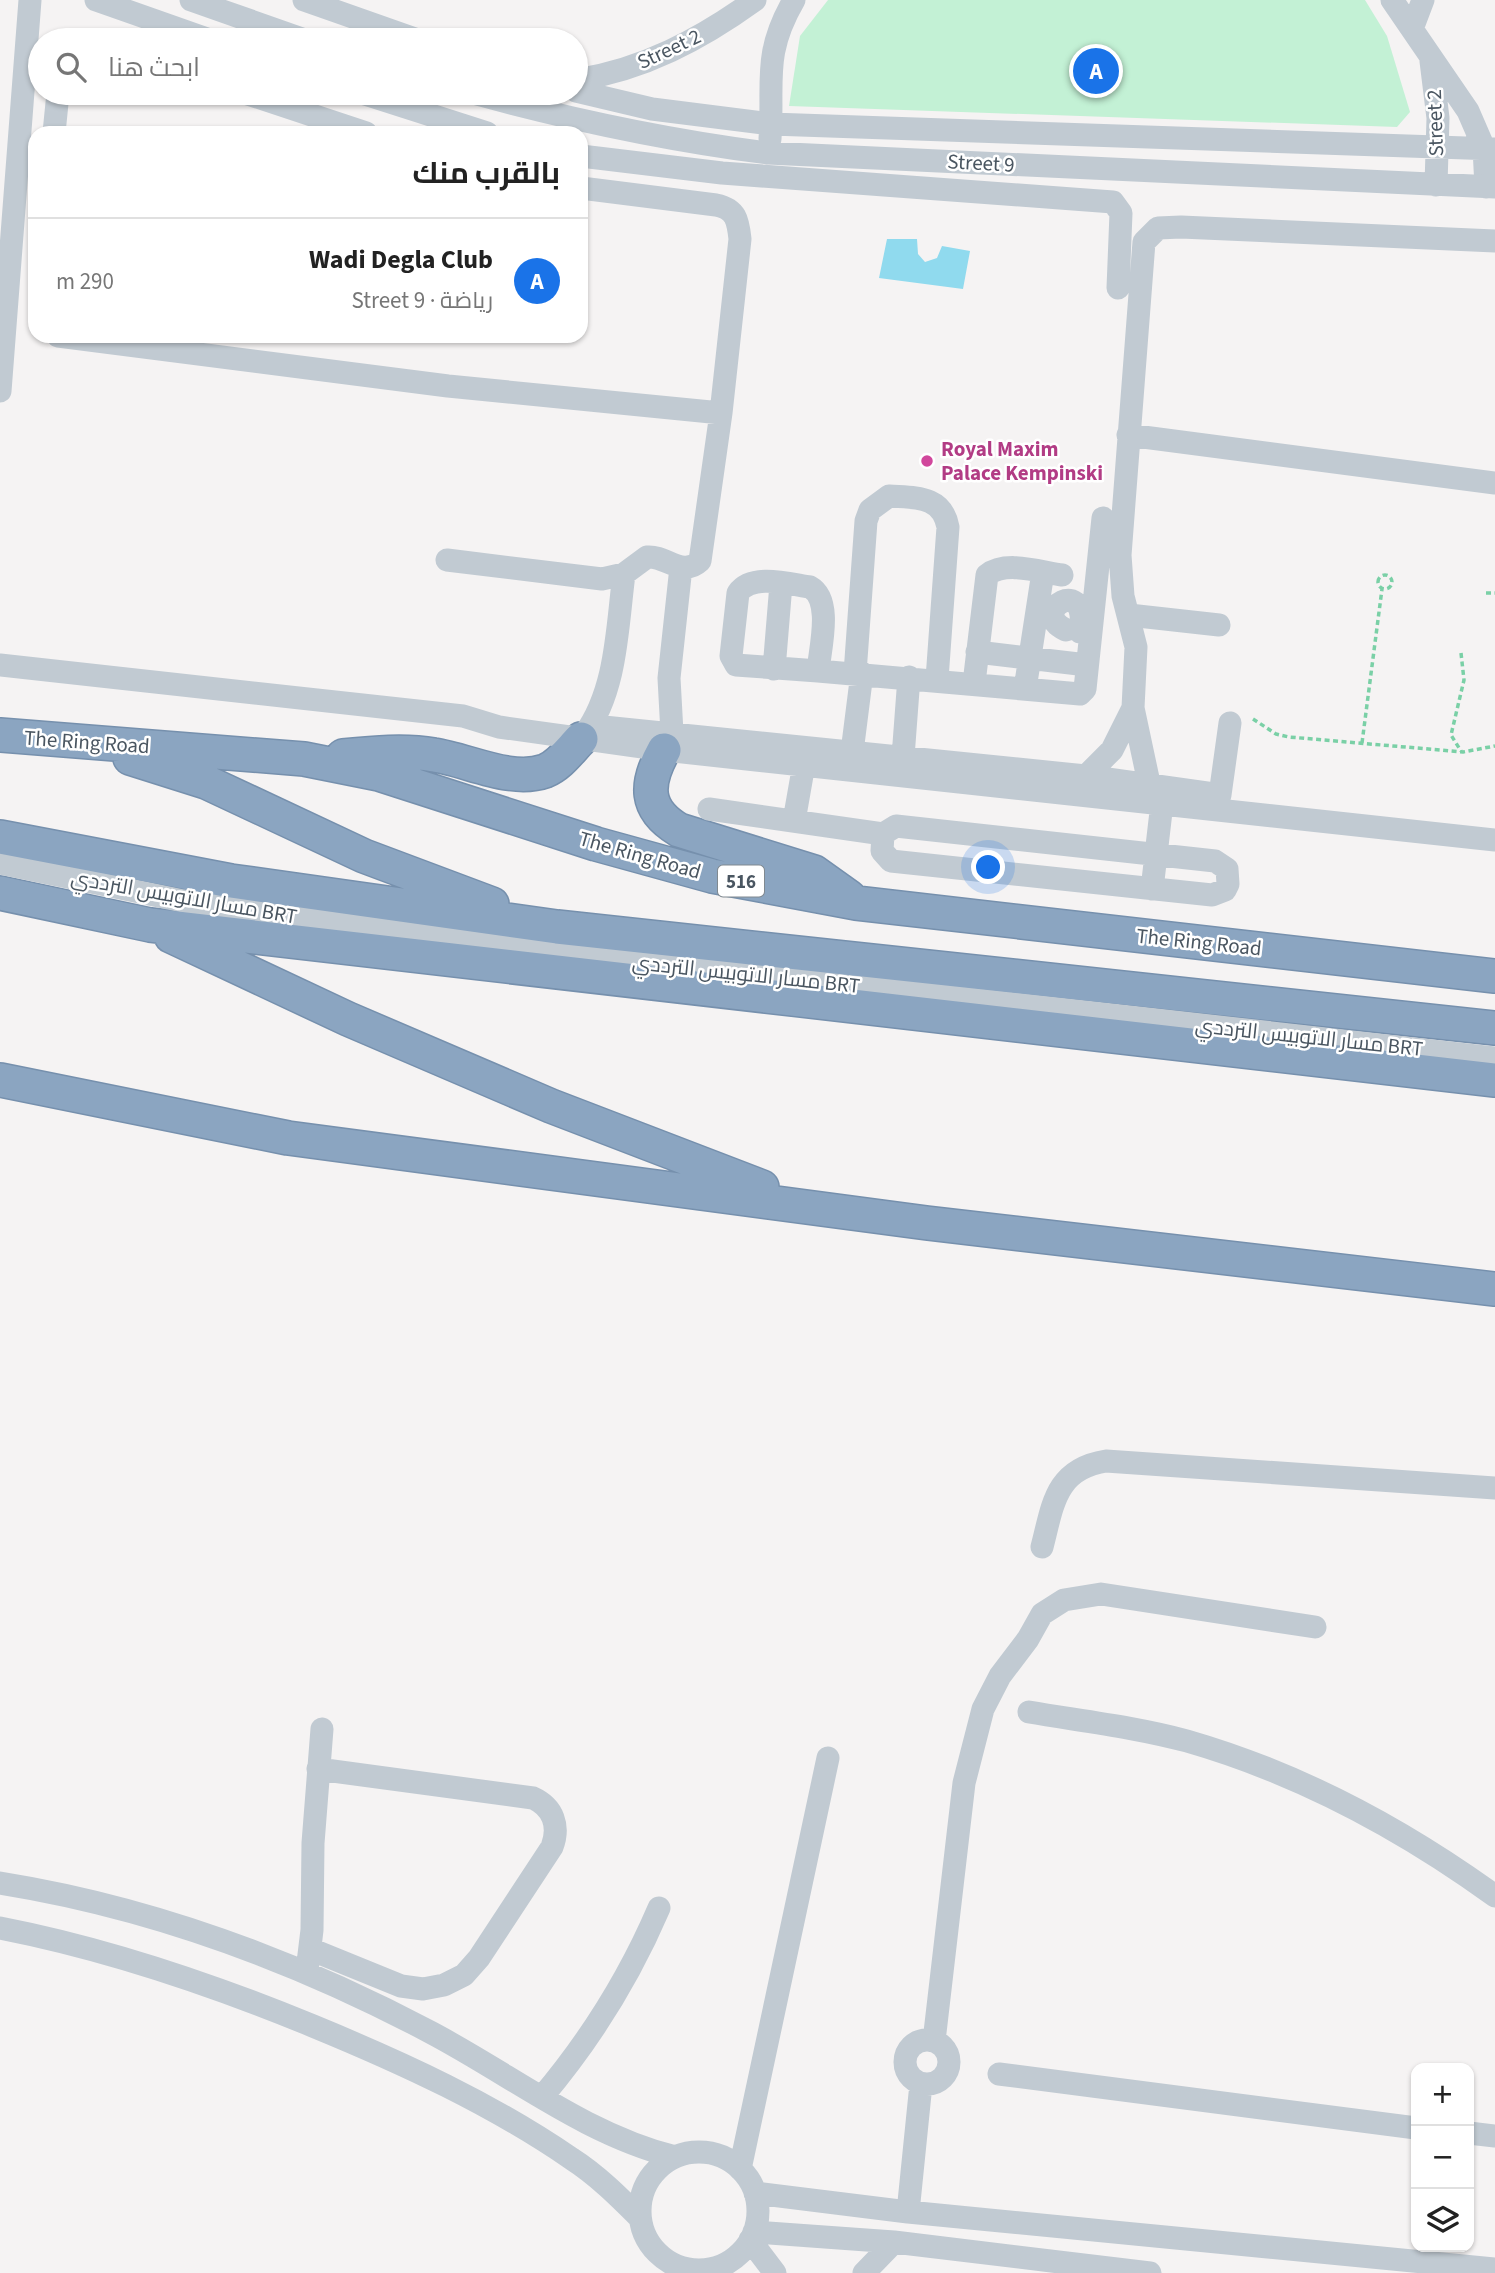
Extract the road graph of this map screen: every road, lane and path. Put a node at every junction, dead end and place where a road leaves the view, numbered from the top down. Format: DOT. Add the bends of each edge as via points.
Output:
graph roads {
  1 [pos="30,0"];
  2 [pos="96,0"];
  3 [pos="191,0"];
  4 [pos="304,0"];
  5 [pos="755,0"];
  6 [pos="794,0"];
  7 [pos="1392,0"];
  8 [pos="1423,0"];
  9 [pos="176,28"];
  10 [pos="272,28"];
  11 [pos="378,28"];
  12 [pos="1412,29"];
  13 [pos="1431,61"];
  14 [pos="588,77"];
  15 [pos="588,94"];
  16 [pos="57,105"];
  17 [pos="281,105"];
  18 [pos="400,105"];
  19 [pos="516,105"];
  20 [pos="771,124"];
  21 [pos="55,126"];
  22 [pos="345,126"];
  23 [pos="465,126"];
  24 [pos="1351,146"];
  25 [pos="1438,147"];
  26 [pos="1490,149"];
  27 [pos="768,153"];
  28 [pos="588,157"];
  29 [pos="1349,181"];
  30 [pos="1436,185"];
  31 [pos="1491,187"];
  32 [pos="588,189"];
  33 [pos="1495,241"];
  34 [pos="1118,288"];
  35 [pos="112,343"];
  36 [pos="0,391"];
  37 [pos="721,413"];
  38 [pos="1128,435"];
  39 [pos="1495,483"];
  40 [pos="1103,518"];
  41 [pos="447,560"];
  42 [pos="681,567"];
  43 [pos="624,574"];
  44 [pos="781,584"];
  45 [pos="1382,589"];
  46 [pos="1486,593"];
  47 [pos="1495,593"];
  48 [pos="1129,615"];
  49 [pos="1219,625"];
  50 [pos="1066,631"];
  51 [pos="977,652"];
  52 [pos="1461,653"];
  53 [pos="1030,658"];
  54 [pos="1081,664"];
  55 [pos="0,665"];
  56 [pos="774,669"];
  57 [pos="818,671"];
  58 [pos="859,673"];
  59 [pos="909,677"];
  60 [pos="937,679"];
  61 [pos="974,683"];
  62 [pos="1025,689"];
  63 [pos="1133,708"];
  64 [pos="1253,719"];
  65 [pos="1230,723"];
  66 [pos="586,732"];
  67 [pos="0,736"];
  68 [pos="69,740"];
  69 [pos="668,742"];
  70 [pos="1362,744"];
  71 [pos="1495,746"];
  72 [pos="852,752"];
  73 [pos="1463,752"];
  74 [pos="903,757"];
  75 [pos="304,760"];
  76 [pos="804,764"];
  77 [pos="1149,783"];
  78 [pos="1084,785"];
  79 [pos="1220,795"];
  80 [pos="1162,803"];
  81 [pos="709,809"];
  82 [pos="794,821"];
  83 [pos="1495,825"];
  84 [pos="883,834"];
  85 [pos="988,836"];
  86 [pos="0,837"];
  87 [pos="1495,840"];
  88 [pos="1056,844"];
  89 [pos="1156,854"];
  90 [pos="0,863"];
  91 [pos="985,871"];
  92 [pos="1053,879"];
  93 [pos="1152,889"];
  94 [pos="0,893"];
  95 [pos="856,903"];
  96 [pos="150,925"];
  97 [pos="557,927"];
  98 [pos="1495,976"];
  99 [pos="1495,1028"];
  100 [pos="1495,1058"];
  101 [pos="0,1080"];
  102 [pos="1495,1080"];
  103 [pos="827,1210"];
  104 [pos="1495,1289"];
  105 [pos="1495,1488"];
  106 [pos="1042,1547"];
  107 [pos="1315,1627"];
  108 [pos="1029,1712"];
  109 [pos="322,1729"];
  110 [pos="828,1758"];
  111 [pos="318,1769"];
  112 [pos="0,1883"];
  113 [pos="1495,1896"];
  114 [pos="659,1908"];
  115 [pos="0,1928"];
  116 [pos="310,1949"];
  117 [pos="306,1973"];
  118 [pos="999,2074"];
  119 [pos="542,2097"];
  120 [pos="1411,2127"];
  121 [pos="1474,2134"];
  122 [pos="1495,2136"];
  123 [pos="675,2157"];
  124 [pos="740,2169"];
  125 [pos="755,2193"];
  126 [pos="908,2212"];
  127 [pos="640,2218"];
  128 [pos="752,2236"];
  129 [pos="894,2242"];
  130 [pos="1495,2269"];
  131 [pos="697,2272"];
  132 [pos="775,2273"];
  133 [pos="864,2273"];
  134 [pos="1150,2273"];
  1 -- 36 [label="street"];
  2 -- 9 [label="street"];
  3 -- 10 [label="street"];
  4 -- 11 [label="street"];
  5 -- 14 [label="street, Street 2" via="691,42 646,62"];
  6 -- 20 [label="street" via="775,40 770,67"];
  7 -- 12 [label="street, Street 2"];
  8 -- 12 [label="street"];
  12 -- 13 [label="street, Street 2"];
  13 -- 25 [label="street, Street 2"];
  13 -- 26 [label="street, Street 2"];
  15 -- 20 [label="street, Street 9" via="652,109"];
  16 -- 21 [label="street"];
  17 -- 22 [label="street"];
  18 -- 23 [label="street"];
  19 -- 27 [label="street, Street 9" via="681,142"];
  20 -- 24 [label="street, Street 9"];
  20 -- 27 [label="street"];
  24 -- 25 [label="street, Street 9"];
  24 -- 29 [label="street"];
  25 -- 26 [label="street, Street 9"];
  25 -- 30 [label="street, Street 2"];
  26 -- 31 [label="street, Street 2"];
  27 -- 29 [label="street, Street 9"];
  28 -- 34 [label="street" via="722,173 1113,202 1121,214"];
  29 -- 30 [label="street, Street 9"];
  30 -- 31 [label="street, Street 9"];
  32 -- 37 [label="street" via="716,205 735,214 740,239"];
  33 -- 38 [label="street" via="1158,228 1144,242"];
  35 -- 37 [label="street" via="447,386"];
  37 -- 42 [label="street" via="702,556 697,565"];
  38 -- 39 [label="street"];
  38 -- 48 [label="street" via="1120,555"];
  40 -- 54 [label="street"];
  41 -- 43 [label="street" via="602,579"];
  42 -- 43 [label="street" via="660,557 647,557"];
  42 -- 69 [label="street" via="668,678"];
  43 -- 66 [label="street" via="609,684"];
  44 -- 56 [label="street"];
  44 -- 56 [label="street" via="755,581 742,587 731,656 740,667"];
  44 -- 57 [label="street" via="810,587 821,597"];
  45 -- 70 [label="path"];
  46 -- 47 [label="path"];
  48 -- 49 [label="street"];
  48 -- 63 [label="street" via="1136,647"];
  50 -- 54 [label="street" via="1052,617 1061,601 1071,600 1083,615"];
  51 -- 53 [label="street"];
  51 -- 53 [label="street" via="987,575 1005,567 1053,574"];
  51 -- 61 [label="street"];
  52 -- 73 [label="path" via="1464,680 1451,735"];
  53 -- 54 [label="street"];
  53 -- 62 [label="street"];
  54 -- 62 [label="street" via="1085,688 1080,694"];
  55 -- 66 [label="street" via="463,716 499,727"];
  56 -- 57 [label="street"];
  57 -- 58 [label="street"];
  58 -- 59 [label="street"];
  58 -- 60 [label="street" via="866,521 878,501 889,496 927,499 946,514"];
  58 -- 72 [label="street"];
  59 -- 60 [label="street"];
  59 -- 74 [label="street"];
  60 -- 61 [label="street"];
  61 -- 62 [label="street"];
  63 -- 77 [label="street"];
  63 -- 78 [label="street" via="1112,750"];
  64 -- 70 [label="path" via="1276,734"];
  65 -- 79 [label="street"];
  66 -- 69 [label="street"];
  66 -- 75 [label="highway" via="560,761 534,773 507,772 433,755 369,753"];
  67 -- 68 [label="highway, The Ring Road / 516"];
  68 -- 75 [label="highway, The Ring Road / 516"];
  68 -- 97 [label="highway, 516" via="206,782 364,856"];
  69 -- 72 [label="street"];
  69 -- 76 [label="street"];
  69 -- 95 [label="highway" via="656,765 650,793 662,820 679,830 814,872"];
  70 -- 73 [label="path"];
  71 -- 73 [label="path"];
  72 -- 74 [label="street"];
  74 -- 78 [label="street"];
  75 -- 95 [label="highway, The Ring Road / 516" via="379,774 712,876"];
  76 -- 78 [label="street"];
  76 -- 82 [label="street"];
  77 -- 78 [label="street"];
  77 -- 79 [label="street"];
  78 -- 80 [label="street"];
  79 -- 83 [label="street"];
  80 -- 87 [label="street"];
  80 -- 89 [label="street"];
  81 -- 82 [label="street"];
  82 -- 84 [label="street"];
  84 -- 85 [label="street" via="895,826"];
  84 -- 91 [label="street" via="882,851 891,861"];
  85 -- 88 [label="street"];
  85 -- 91 [label="street"];
  86 -- 97 [label="highway, 516" via="231,881"];
  88 -- 89 [label="street"];
  88 -- 92 [label="street"];
  89 -- 93 [label="street"];
  89 -- 93 [label="street" via="1216,861 1227,869 1228,884 1225,891 1212,895"];
  90 -- 100 [label="street, مسار الاتوبيس الترددي BRT" via="183,901 507,947"];
  91 -- 92 [label="street"];
  92 -- 93 [label="street"];
  94 -- 96 [label="highway"];
  95 -- 98 [label="highway, The Ring Road / 516"];
  96 -- 102 [label="highway"];
  96 -- 103 [label="highway" via="348,1019 551,1106"];
  97 -- 99 [label="highway, 516"];
  101 -- 103 [label="highway" via="288,1138"];
  103 -- 104 [label="highway"];
  105 -- 106 [label="street" via="1106,1461 1085,1466 1066,1479"];
  107 -- 126 [label="street" via="1101,1594 1064,1600 1042,1614 991,1692 971,1744 934,2041 946,2052 948,2068 938,2081 921,2084"];
  108 -- 113 [label="street" via="1173,1738 1273,1770 1400,1833"];
  109 -- 111 [label="street"];
  110 -- 124 [label="street"];
  111 -- 116 [label="street"];
  111 -- 116 [label="street" via="533,1798 550,1811 556,1833 552,1847 479,1958 455,1981 423,1989 401,1986"];
  112 -- 117 [label="street" via="168,1923"];
  114 -- 119 [label="street" via="621,1989"];
  115 -- 127 [label="street" via="148,1965 389,2059 564,2153"];
  116 -- 117 [label="street"];
  117 -- 119 [label="street" via="430,2032"];
  118 -- 120 [label="street"];
  119 -- 123 [label="street" via="604,2134"];
  121 -- 122 [label="street"];
  123 -- 124 [label="street" via="709,2153"];
  123 -- 127 [label="street" via="648,2182"];
  124 -- 125 [label="street"];
  125 -- 126 [label="street"];
  125 -- 128 [label="street" via="757,2219"];
  126 -- 130 [label="street"];
  127 -- 131 [label="street" via="654,2250 673,2264"];
  128 -- 129 [label="street"];
  128 -- 131 [label="street" via="727,2263"];
  128 -- 132 [label="street"];
  129 -- 133 [label="street"];
  129 -- 134 [label="street"];
}
